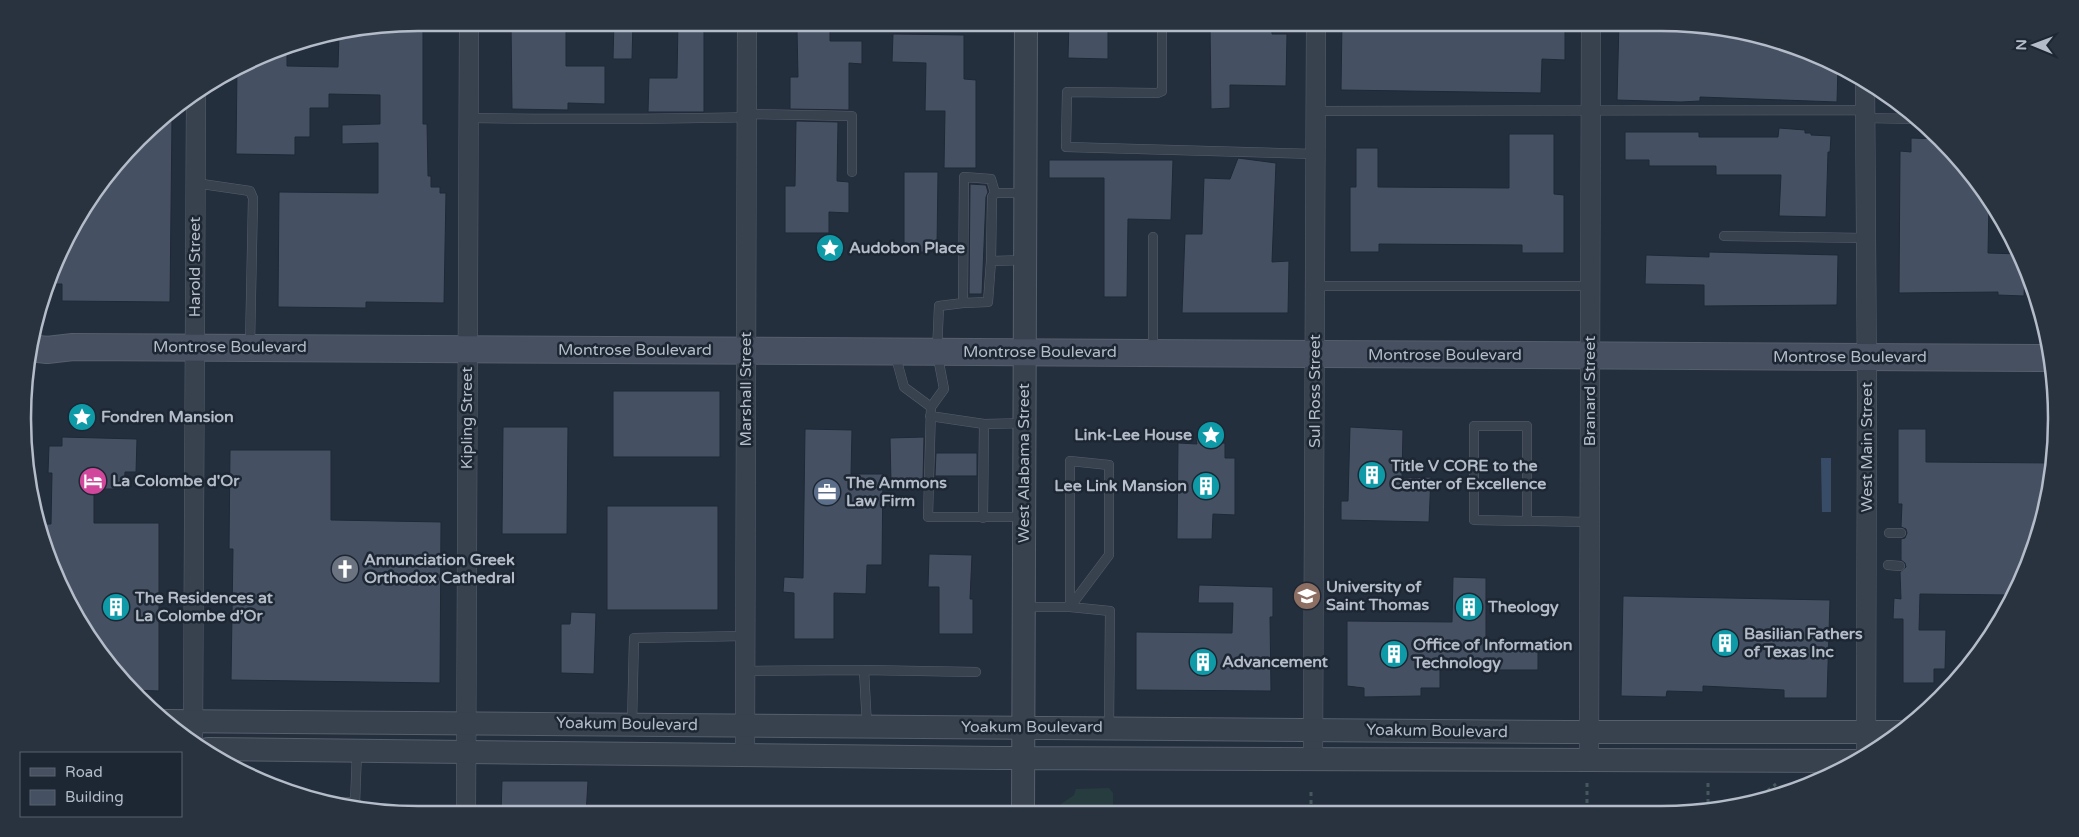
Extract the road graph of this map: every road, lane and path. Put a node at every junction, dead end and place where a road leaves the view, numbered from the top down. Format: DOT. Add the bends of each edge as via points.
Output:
graph roads {
  1 [pos="469,31"];
  2 [pos="747,31"];
  3 [pos="1026,31"];
  4 [pos="1162,31"];
  5 [pos="1316,31"];
  6 [pos="1592,31"];
  7 [pos="1865,90"];
  8 [pos="196,102"];
  9 [pos="1316,111"];
  10 [pos="1591,111"];
  11 [pos="1865,114"];
  12 [pos="747,116"];
  13 [pos="1903,117"];
  14 [pos="469,118"];
  15 [pos="1316,154"];
  16 [pos="852,172"];
  17 [pos="195,183"];
  18 [pos="996,193"];
  19 [pos="1026,193"];
  20 [pos="1724,236"];
  21 [pos="1153,237"];
  22 [pos="1866,238"];
  23 [pos="1025,260"];
  24 [pos="991,261"];
  25 [pos="1315,286"];
  26 [pos="1591,286"];
  27 [pos="962,303"];
  28 [pos="195,348"];
  29 [pos="250,348"];
  30 [pos="38,349"];
  31 [pos="468,349"];
  32 [pos="747,351"];
  33 [pos="894,352"];
  34 [pos="937,352"];
  35 [pos="1025,352"];
  36 [pos="1153,352"];
  37 [pos="1315,354"];
  38 [pos="1591,356"];
  39 [pos="1867,357"];
  40 [pos="2042,358"];
  41 [pos="931,407"];
  42 [pos="930,416"];
  43 [pos="1025,423"];
  44 [pos="984,424"];
  45 [pos="1024,517"];
  46 [pos="983,518"];
  47 [pos="1527,520"];
  48 [pos="1589,522"];
  49 [pos="1889,533"];
  50 [pos="1901,533"];
  51 [pos="1888,565"];
  52 [pos="1900,566"];
  53 [pos="1024,607"];
  54 [pos="1070,607"];
  55 [pos="745,636"];
  56 [pos="864,670"];
  57 [pos="745,671"];
  58 [pos="976,672"];
  59 [pos="466,722"];
  60 [pos="632,724"];
  61 [pos="745,726"];
  62 [pos="867,726"];
  63 [pos="1023,727"];
  64 [pos="1109,728"];
  65 [pos="1314,730"];
  66 [pos="193,731"];
  67 [pos="1866,731"];
  68 [pos="1589,732"];
  69 [pos="1888,732"];
  70 [pos="1866,746"];
  71 [pos="217,749"];
  72 [pos="357,751"];
  73 [pos="466,752"];
  74 [pos="745,755"];
  75 [pos="1023,758"];
  76 [pos="1313,759"];
  77 [pos="1589,760"];
  78 [pos="1708,760"];
  79 [pos="1843,760"];
  80 [pos="1776,784"];
  81 [pos="1311,788"];
  82 [pos="1767,791"];
  83 [pos="356,800"];
  84 [pos="1708,802"];
  85 [pos="466,806"];
  86 [pos="1023,806"];
  87 [pos="1311,806"];
  88 [pos="1587,806"];
  1 -- 14 [label="street, Kipling Street"];
  2 -- 12 [label="street, Marshall Street"];
  3 -- 19 [label="street, West Alabama Street"];
  4 -- 15 [label="lane" via="1162,91 1067,92 1066,147"];
  5 -- 9 [label="street, Sul Ross Street"];
  6 -- 10 [label="street, Branard Street"];
  7 -- 11 [label="street, West Main Street"];
  8 -- 17 [label="street, Harold Street"];
  9 -- 10 [label="lane"];
  9 -- 15 [label="street, Sul Ross Street"];
  10 -- 11 [label="lane"];
  10 -- 26 [label="street, Branard Street"];
  11 -- 13 [label="lane"];
  11 -- 22 [label="street, West Main Street"];
  12 -- 14 [label="lane" via="674,120"];
  12 -- 16 [label="lane" via="852,116"];
  12 -- 32 [label="street, Marshall Street"];
  14 -- 31 [label="street, Kipling Street"];
  15 -- 25 [label="street, Sul Ross Street"];
  17 -- 28 [label="street, Harold Street"];
  17 -- 29 [label="lane" via="250,190 253,198"];
  18 -- 19 [label="lane"];
  18 -- 24 [label="lane" via="992,197"];
  18 -- 27 [label="lane" via="991,179 964,177"];
  19 -- 23 [label="street, West Alabama Street"];
  20 -- 22 [label="lane"];
  21 -- 36 [label="lane"];
  22 -- 39 [label="street, West Main Street"];
  23 -- 24 [label="lane"];
  23 -- 35 [label="street, West Alabama Street"];
  24 -- 27 [label="lane" via="988,302"];
  25 -- 26 [label="lane"];
  25 -- 37 [label="street, Sul Ross Street"];
  26 -- 38 [label="street, Branard Street"];
  27 -- 34 [label="lane" via="938,306"];
  28 -- 29 [label="main road, Montrose Boulevard"];
  28 -- 30 [label="main road, Montrose Boulevard" via="73,346"];
  28 -- 66 [label="street, Harold Street"];
  29 -- 31 [label="main road, Montrose Boulevard"];
  31 -- 32 [label="main road, Montrose Boulevard"];
  31 -- 59 [label="street, Kipling Street"];
  32 -- 33 [label="main road, Montrose Boulevard"];
  32 -- 55 [label="street, Marshall Street"];
  33 -- 34 [label="main road, Montrose Boulevard"];
  33 -- 41 [label="lane" via="904,387"];
  34 -- 35 [label="main road, Montrose Boulevard"];
  34 -- 41 [label="lane" via="944,389"];
  35 -- 36 [label="main road, Montrose Boulevard"];
  35 -- 43 [label="street, West Alabama Street"];
  36 -- 37 [label="main road, Montrose Boulevard"];
  37 -- 38 [label="main road, Montrose Boulevard"];
  37 -- 65 [label="street, Sul Ross Street"];
  38 -- 39 [label="main road, Montrose Boulevard"];
  38 -- 48 [label="street, Branard Street"];
  39 -- 40 [label="main road, Montrose Boulevard"];
  39 -- 67 [label="street, West Main Street"];
  41 -- 42 [label="lane"];
  42 -- 44 [label="lane"];
  42 -- 46 [label="lane" via="928,517"];
  43 -- 44 [label="lane"];
  43 -- 45 [label="street, West Alabama Street"];
  44 -- 46 [label="lane"];
  45 -- 46 [label="lane"];
  45 -- 53 [label="street, West Alabama Street"];
  47 -- 47 [label="lane" via="1474,520 1474,426 1527,426"];
  47 -- 48 [label="lane"];
  48 -- 68 [label="street, Branard Street"];
  49 -- 50 [label="lane"];
  51 -- 52 [label="lane"];
  53 -- 54 [label="lane"];
  53 -- 63 [label="street, West Alabama Street"];
  54 -- 54 [label="lane" via="1070,461 1109,465 1109,555"];
  54 -- 64 [label="lane" via="1110,611"];
  55 -- 57 [label="street, Marshall Street"];
  55 -- 60 [label="lane" via="634,638"];
  56 -- 57 [label="lane"];
  56 -- 58 [label="lane"];
  56 -- 62 [label="lane"];
  57 -- 61 [label="street, Marshall Street"];
  59 -- 60 [label="street, Yoakum Boulevard"];
  59 -- 66 [label="street, Yoakum Boulevard"];
  59 -- 73 [label="street, Kipling Street"];
  60 -- 61 [label="street, Yoakum Boulevard"];
  61 -- 62 [label="street, Yoakum Boulevard"];
  61 -- 74 [label="street, Marshall Street"];
  62 -- 63 [label="street, Yoakum Boulevard"];
  63 -- 64 [label="street, Yoakum Boulevard"];
  63 -- 75 [label="street, West Alabama Street"];
  64 -- 65 [label="street, Yoakum Boulevard"];
  65 -- 68 [label="street, Yoakum Boulevard"];
  65 -- 76 [label="street, Sul Ross Street"];
  67 -- 68 [label="street, Yoakum Boulevard"];
  67 -- 69 [label="street, Yoakum Boulevard"];
  67 -- 70 [label="street, West Main Street"];
  68 -- 77 [label="street, Branard Street"];
  71 -- 72 [label="street, Yoakum Boulevard"];
  72 -- 73 [label="street, Yoakum Boulevard"];
  72 -- 83 [label="lane"];
  73 -- 74 [label="street, Yoakum Boulevard"];
  73 -- 85 [label="street, Kipling Street"];
  74 -- 75 [label="street, Yoakum Boulevard"];
  75 -- 76 [label="street, Yoakum Boulevard"];
  75 -- 86 [label="street, West Alabama Street"];
  76 -- 77 [label="street, Yoakum Boulevard"];
  77 -- 78 [label="street, Yoakum Boulevard"];
  77 -- 88 [label="path"];
  78 -- 79 [label="street, Yoakum Boulevard"];
  78 -- 84 [label="path"];
  80 -- 82 [label="path"];
  81 -- 87 [label="path"];
}
